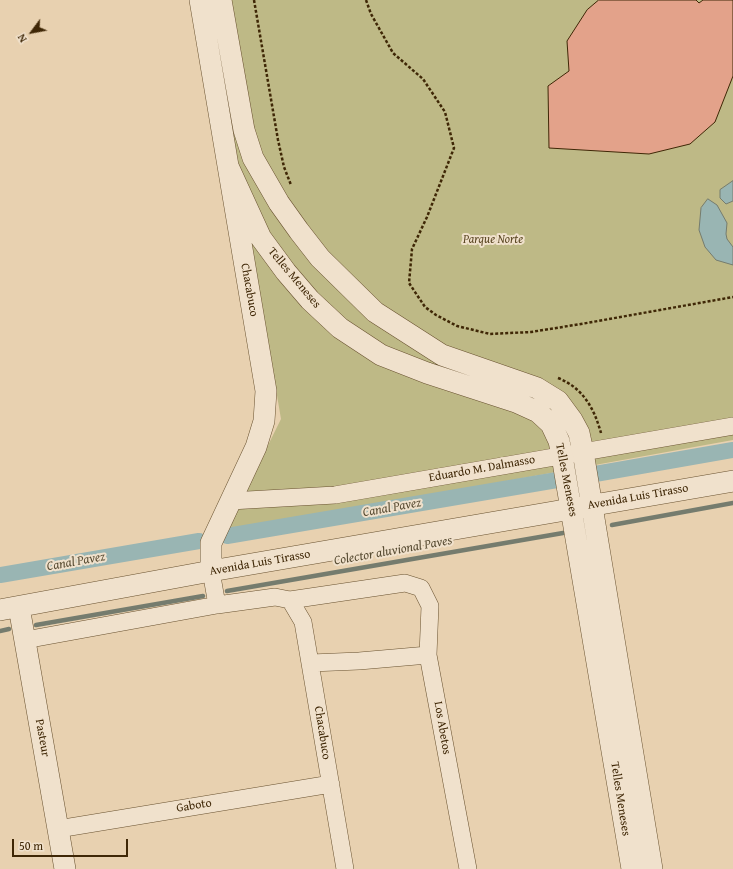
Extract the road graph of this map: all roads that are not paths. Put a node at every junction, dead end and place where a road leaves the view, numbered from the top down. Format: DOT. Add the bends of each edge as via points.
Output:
graph roads {
  1 [pos="200,0"];
  2 [pos="222,0"];
  3 [pos="228,166"];
  4 [pos="733,426"];
  5 [pos="583,452"];
  6 [pos="562,456"];
  7 [pos="733,481"];
  8 [pos="230,501"];
  9 [pos="582,507"];
  10 [pos="211,571"];
  11 [pos="290,600"];
  12 [pos="217,606"];
  13 [pos="10,609"];
  14 [pos="25,640"];
  15 [pos="428,655"];
  16 [pos="311,663"];
  17 [pos="331,784"];
  18 [pos="58,829"];
  19 [pos="65,869"];
  20 [pos="345,869"];
  21 [pos="468,869"];
  22 [pos="632,869"];
  23 [pos="652,869"];
  1 -- 3 [label="street, Chacabuco"];
  2 -- 5 [label="street, Telles Meneses" via="244,130 253,158 279,203 311,248 375,312 442,355 537,388 558,402 579,433"];
  3 -- 6 [label="street, Telles Meneses" via="261,238 310,300 340,328 381,355 538,412 551,424 559,441"];
  3 -- 8 [label="street, Chacabuco" via="266,391 264,421 256,447"];
  4 -- 5 [label="street, Eduardo M. Dalmasso"];
  5 -- 6 [label="street, Eduardo M. Dalmasso"];
  5 -- 9 [label="street, Telles Meneses"];
  6 -- 8 [label="street, Eduardo M. Dalmasso" via="335,495"];
  6 -- 9 [label="street, Telles Meneses"];
  7 -- 9 [label="street, Avenida Luis Tirasso"];
  8 -- 10 [label="street, Chacabuco" via="211,543"];
  9 -- 10 [label="street, Avenida Luis Tirasso"];
  9 -- 22 [label="street, Telles Meneses"];
  9 -- 23 [label="street, Telles Meneses"];
  10 -- 12 [label="street"];
  10 -- 13 [label="street, Avenida Luis Tirasso"];
  11 -- 12 [label="street" via="275,597"];
  11 -- 15 [label="street, Los Abetos" via="405,583 421,588 430,606"];
  11 -- 16 [label="street, Chacabuco" via="304,622"];
  12 -- 14 [label="street"];
  13 -- 14 [label="street, Pasteur"];
  14 -- 18 [label="street, Pasteur"];
  15 -- 16 [label="street"];
  15 -- 21 [label="street, Los Abetos"];
  16 -- 17 [label="street, Chacabuco"];
  17 -- 18 [label="street, Gaboto"];
  17 -- 20 [label="street, Chacabuco"];
  18 -- 19 [label="street, Pasteur"];
}
